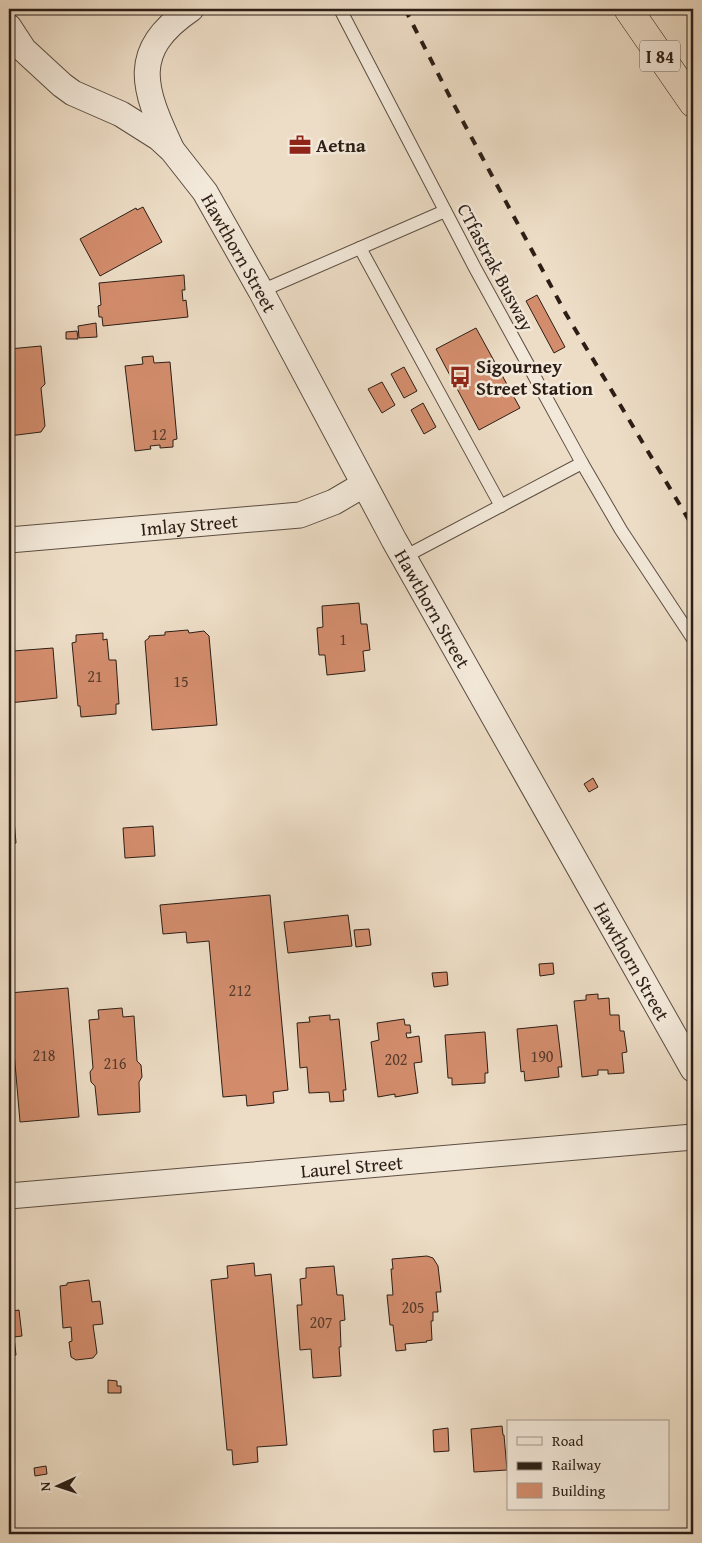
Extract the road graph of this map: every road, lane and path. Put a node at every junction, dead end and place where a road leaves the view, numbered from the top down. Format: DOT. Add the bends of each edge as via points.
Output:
graph roads {
  1 [pos="191,9"];
  2 [pos="340,9"];
  3 [pos="628,9"];
  4 [pos="9,27"];
  5 [pos="693,103"];
  6 [pos="172,150"];
  7 [pos="445,211"];
  8 [pos="360,248"];
  9 [pos="261,291"];
  10 [pos="582,463"];
  11 [pos="363,484"];
  12 [pos="501,506"];
  13 [pos="9,540"];
  14 [pos="404,557"];
  15 [pos="693,639"];
  16 [pos="693,1069"];
  17 [pos="693,1137"];
  18 [pos="9,1196"];
  1 -- 6 [label="street, Hawthorn Street" via="162,32 148,60 150,92"];
  2 -- 7 [label="lane, CTfastrak Busway"];
  3 -- 5 [label="highway, I 84"];
  4 -- 6 [label="street, Hawthorn Street" via="24,50 62,85 140,125"];
  6 -- 9 [label="street, Hawthorn Street" via="205,192"];
  7 -- 8 [label="lane"];
  7 -- 10 [label="lane, CTfastrak Busway"];
  8 -- 9 [label="lane"];
  8 -- 12 [label="lane"];
  9 -- 11 [label="street, Hawthorn Street"];
  10 -- 12 [label="lane"];
  10 -- 15 [label="lane, CTfastrak Busway" via="621,530"];
  11 -- 13 [label="street, Imlay Street" via="334,502 300,515"];
  11 -- 14 [label="street, Hawthorn Street"];
  12 -- 14 [label="lane"];
  14 -- 16 [label="street, Hawthorn Street"];
  17 -- 18 [label="street, Laurel Street"];
}
